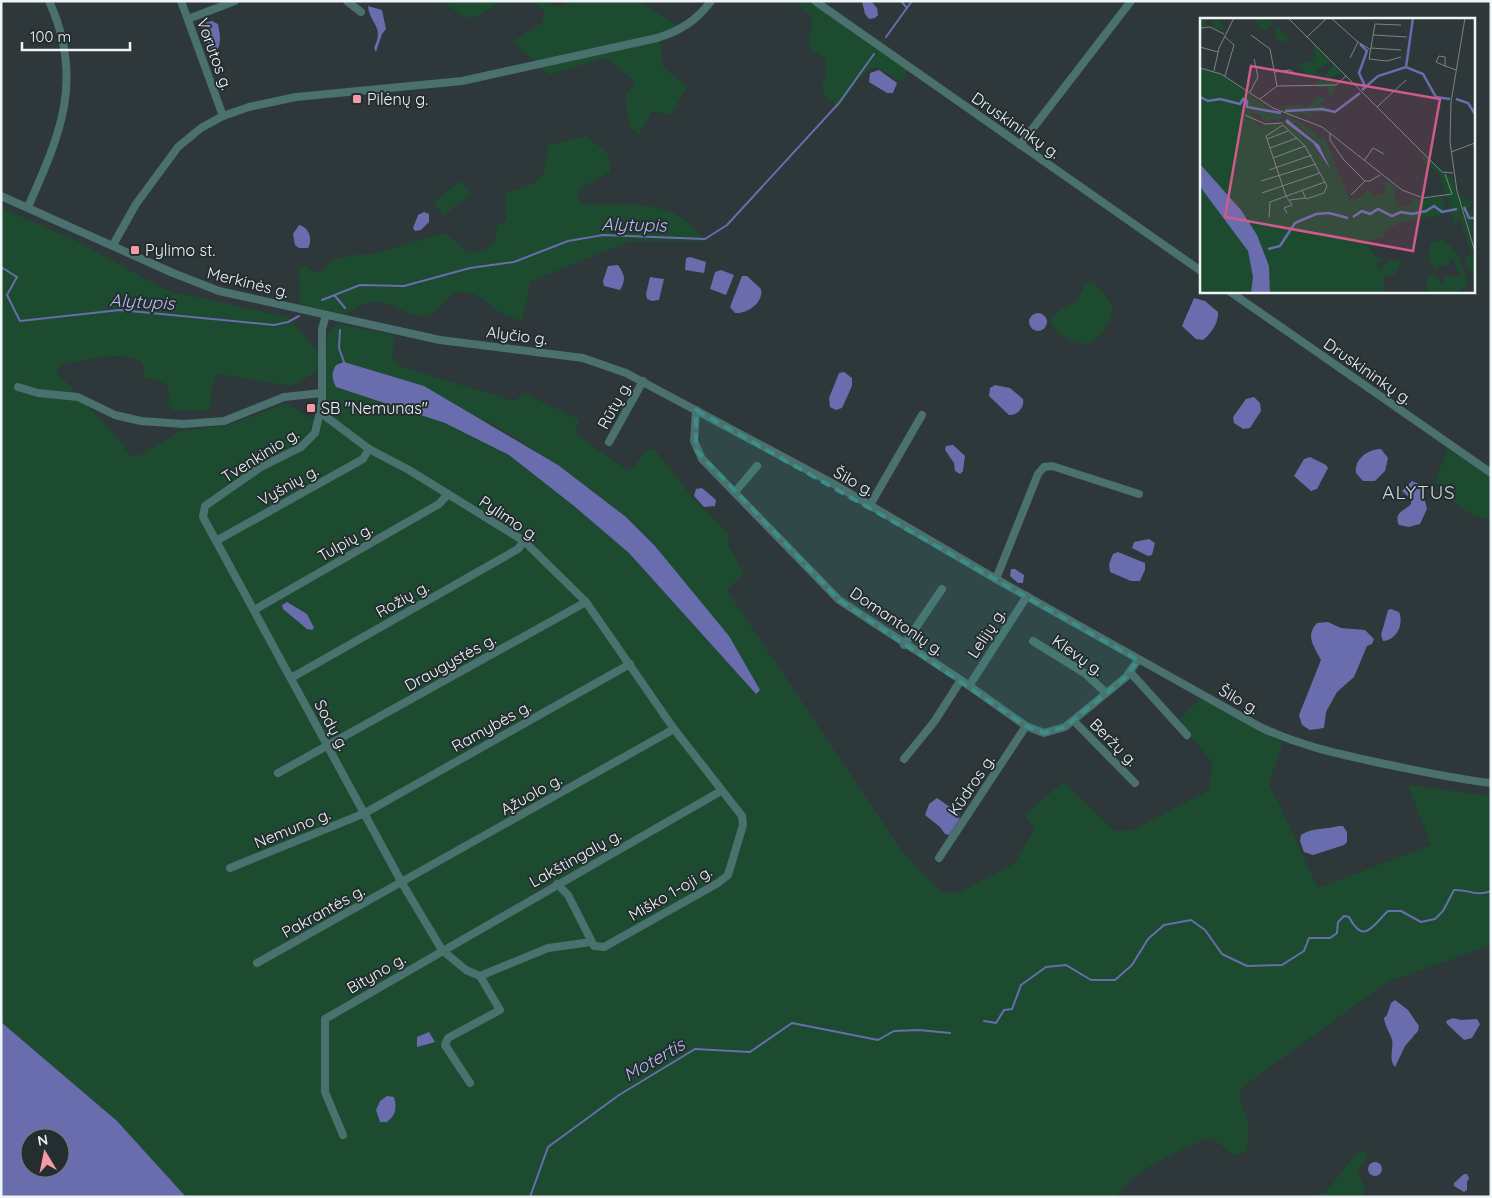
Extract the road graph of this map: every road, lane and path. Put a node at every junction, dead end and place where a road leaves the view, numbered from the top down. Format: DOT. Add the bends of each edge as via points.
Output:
graph roads {
  1 [pos="49,1"];
  2 [pos="181,1"];
  3 [pos="235,1"];
  4 [pos="347,1"];
  5 [pos="711,1"];
  6 [pos="815,1"];
  7 [pos="1131,1"];
  8 [pos="361,12"];
  9 [pos="188,19"];
  10 [pos="224,116"];
  11 [pos="1020,145"];
  12 [pos="1,196"];
  13 [pos="28,207"];
  14 [pos="113,245"];
  15 [pos="1200,270"];
  16 [pos="1231,292"];
  17 [pos="326,315"];
  18 [pos="643,381"];
  19 [pos="18,387"];
  20 [pos="322,393"];
  21 [pos="696,410"];
  22 [pos="321,413"];
  23 [pos="922,415"];
  24 [pos="609,442"];
  25 [pos="369,450"];
  26 [pos="757,466"];
  27 [pos="1491,473"];
  28 [pos="735,492"];
  29 [pos="448,494"];
  30 [pos="1139,494"];
  31 [pos="870,505"];
  32 [pos="203,512"];
  33 [pos="216,541"];
  34 [pos="524,541"];
  35 [pos="996,579"];
  36 [pos="942,589"];
  37 [pos="1026,596"];
  38 [pos="586,602"];
  39 [pos="254,610"];
  40 [pos="1033,641"];
  41 [pos="904,645"];
  42 [pos="1138,660"];
  43 [pos="630,664"];
  44 [pos="1130,672"];
  45 [pos="291,678"];
  46 [pos="961,680"];
  47 [pos="969,686"];
  48 [pos="1106,693"];
  49 [pos="1074,721"];
  50 [pos="1026,726"];
  51 [pos="674,729"];
  52 [pos="1186,735"];
  53 [pos="327,746"];
  54 [pos="904,759"];
  55 [pos="278,773"];
  56 [pos="1135,783"];
  57 [pos="1491,783"];
  58 [pos="722,791"];
  59 [pos="365,813"];
  60 [pos="939,858"];
  61 [pos="230,868"];
  62 [pos="402,883"];
  63 [pos="557,884"];
  64 [pos="594,945"];
  65 [pos="442,950"];
  66 [pos="258,963"];
  67 [pos="480,976"];
  68 [pos="470,1083"];
  69 [pos="343,1135"];
  1 -- 13 [label="street" via="64,49 66,107 57,138"];
  2 -- 9 [label="street, Vorutos g."];
  3 -- 9 [label="street"];
  4 -- 8 [label="street"];
  5 -- 10 [label="street" via="684,28 657,38 462,81 296,98 249,107"];
  6 -- 11 [label="street, Druskininkų g."];
  7 -- 11 [label="street"];
  9 -- 10 [label="street, Vorutos g."];
  10 -- 14 [label="street" via="201,128 178,147 136,204"];
  11 -- 15 [label="street, Druskininkų g."];
  12 -- 13 [label="street, Merkinės g."];
  13 -- 14 [label="street, Merkinės g."];
  14 -- 17 [label="street, Merkinės g." via="219,291"];
  16 -- 27 [label="street, Druskininkų g."];
  17 -- 18 [label="street, Alyčio g." via="440,340 583,358"];
  17 -- 20 [label="street" via="322,329"];
  18 -- 21 [label="street, Alyčio g."];
  18 -- 24 [label="street, Rūtų g."];
  19 -- 20 [label="street" via="38,393 78,397 115,415 132,419 183,424 224,421 284,397"];
  20 -- 22 [label="street"];
  21 -- 28 [label="street, Domantonių g." via="696,450"];
  21 -- 31 [label="street, Šilo g."];
  22 -- 25 [label="street, Pylimo g."];
  22 -- 32 [label="street, Tvenkinio g." via="309,441 261,467 206,506"];
  23 -- 31 [label="street"];
  25 -- 29 [label="street, Pylimo g."];
  25 -- 33 [label="street, Vyšnių g." via="363,459"];
  26 -- 28 [label="street"];
  28 -- 41 [label="street, Domantonių g." via="839,600"];
  29 -- 34 [label="street, Pylimo g."];
  29 -- 39 [label="street, Tulpių g." via="439,504"];
  30 -- 35 [label="street" via="1052,466 1044,467 1038,474"];
  31 -- 35 [label="street, Šilo g."];
  32 -- 33 [label="street, Sodų g."];
  33 -- 39 [label="street, Sodų g."];
  34 -- 38 [label="street, Pylimo g."];
  34 -- 45 [label="street, Rožių g." via="518,549"];
  35 -- 37 [label="street, Šilo g."];
  36 -- 41 [label="street"];
  37 -- 42 [label="street, Šilo g."];
  37 -- 47 [label="street, Lelijų g."];
  38 -- 43 [label="street, Pylimo g."];
  38 -- 53 [label="street, Draugystės g."];
  39 -- 45 [label="street, Sodų g."];
  40 -- 48 [label="street, Klevų g." via="1086,674"];
  41 -- 46 [label="street, Domantonių g."];
  42 -- 44 [label="street, Domantonių g."];
  42 -- 57 [label="street, Šilo g." via="1293,743 1456,779"];
  43 -- 51 [label="street, Pylimo g."];
  43 -- 59 [label="street, Ramybės g."];
  44 -- 48 [label="street, Domantonių g."];
  44 -- 52 [label="street"];
  45 -- 53 [label="street, Sodų g."];
  46 -- 47 [label="street, Domantonių g."];
  46 -- 54 [label="street" via="934,722"];
  47 -- 50 [label="street, Domantonių g."];
  48 -- 49 [label="street, Domantonių g."];
  49 -- 50 [label="street, Domantonių g." via="1050,733"];
  49 -- 56 [label="street, Beržų g."];
  50 -- 60 [label="street, Kūdros g."];
  51 -- 58 [label="street, Pylimo g."];
  51 -- 62 [label="street, Ąžuolo g."];
  53 -- 55 [label="street, Draugystės g."];
  53 -- 59 [label="street, Sodų g."];
  58 -- 63 [label="street, Lakštingalų g."];
  58 -- 64 [label="street, Miško 1-oji g." via="742,816 743,825 728,875 604,947"];
  59 -- 61 [label="street, Nemuno g."];
  59 -- 62 [label="street, Sodų g."];
  62 -- 65 [label="street, Sodų g."];
  62 -- 66 [label="street, Pakrantės g."];
  63 -- 64 [label="street" via="568,895"];
  63 -- 65 [label="street, Lakštingalų g."];
  64 -- 67 [label="street, Miško 1-oji g." via="548,948"];
  65 -- 67 [label="street, Sodų g." via="466,970"];
  65 -- 69 [label="street, Bityno g." via="325,1019 325,1092"];
  67 -- 68 [label="street" via="500,1010 448,1038 445,1045"];
}
